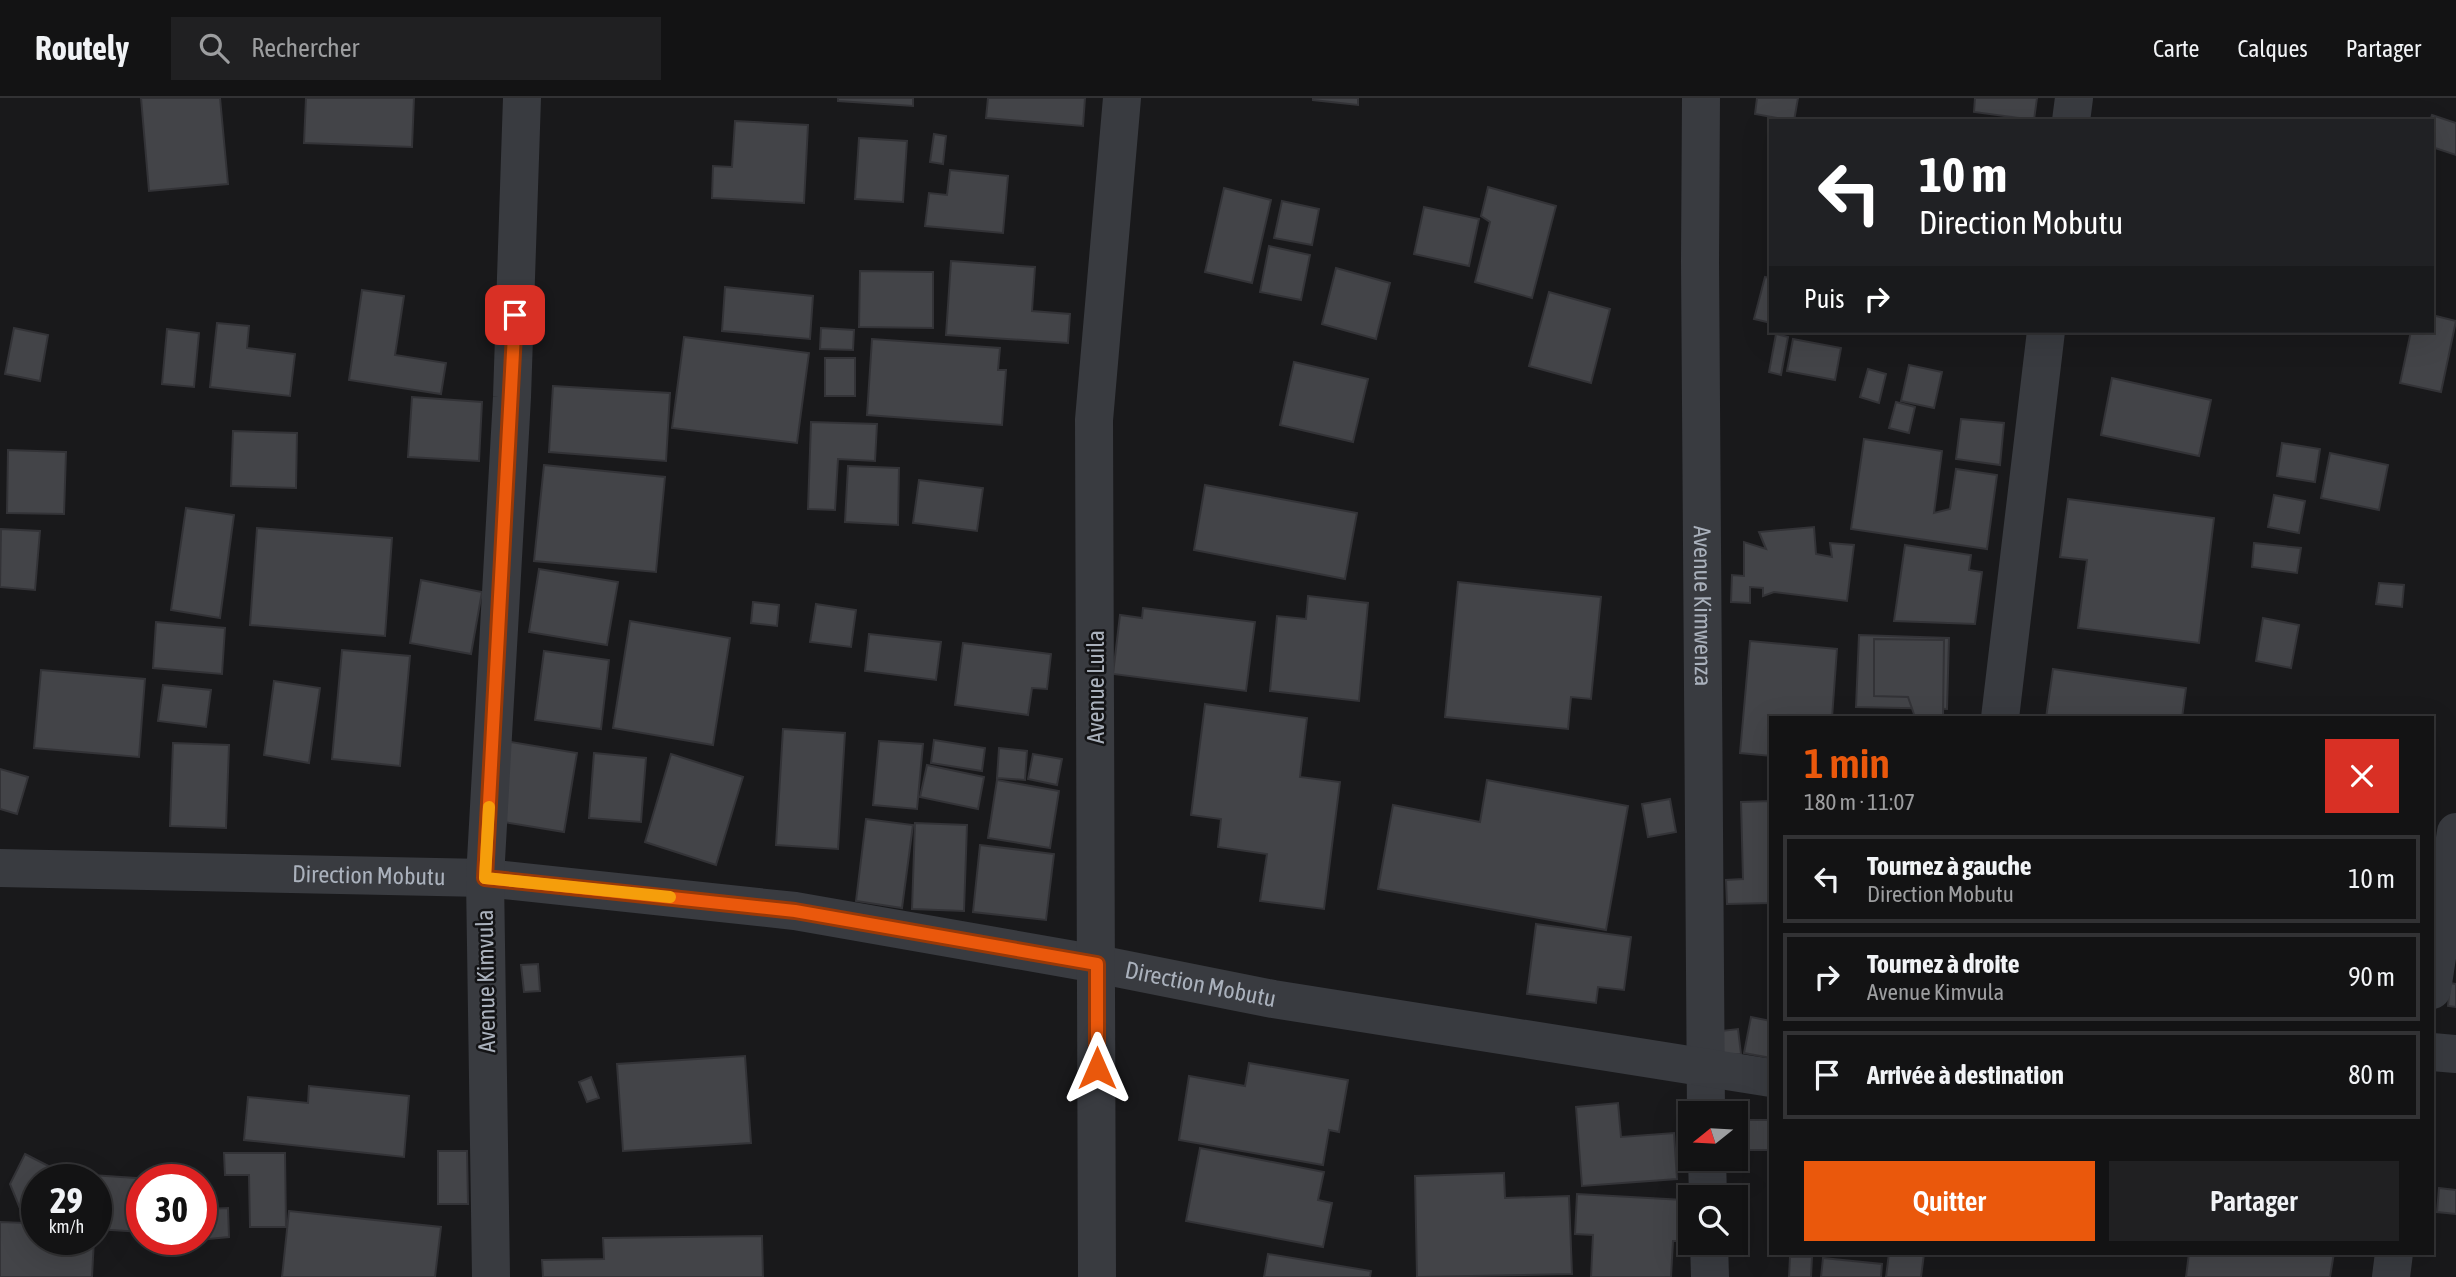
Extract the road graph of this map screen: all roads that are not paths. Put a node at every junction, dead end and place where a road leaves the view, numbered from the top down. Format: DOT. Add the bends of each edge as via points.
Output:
graph roads {
  1 [pos="522,98"];
  2 [pos="1122,98"];
  3 [pos="1701,98"];
  4 [pos="2074,98"];
  5 [pos="2071,119"];
  6 [pos="2046,333"];
  7 [pos="2000,716"];
  8 [pos="2456,832"];
  9 [pos="0,868"];
  10 [pos="485,878"];
  11 [pos="1097,964"];
  12 [pos="2434,977"];
  13 [pos="2434,1052"];
  14 [pos="2456,1054"];
  15 [pos="1705,1068"];
  16 [pos="1769,1078"];
  17 [pos="1706,1101"];
  18 [pos="1709,1255"];
  19 [pos="2394,1255"];
  20 [pos="492,1277"];
  21 [pos="1097,1277"];
  22 [pos="1710,1277"];
  23 [pos="2391,1277"];
  1 -- 10 [label="street, Avenue Kimvula" via="512,397"];
  2 -- 11 [label="street, Avenue Luila" via="1094,420"];
  3 -- 15 [label="street, Avenue Kimwenza"];
  4 -- 5 [label="street"];
  6 -- 7 [label="street"];
  8 -- 12 [label="street"];
  9 -- 10 [label="street, Direction Mobutu"];
  10 -- 11 [label="street, Direction Mobutu" via="795,911"];
  10 -- 20 [label="street, Avenue Kimvula"];
  11 -- 15 [label="street, Direction Mobutu" via="1273,999"];
  11 -- 21 [label="street, Avenue Luila"];
  13 -- 14 [label="street"];
  15 -- 16 [label="street, Direction Mobutu"];
  15 -- 17 [label="street, Avenue Kimwenza"];
  18 -- 22 [label="street"];
  19 -- 23 [label="street"];
}
